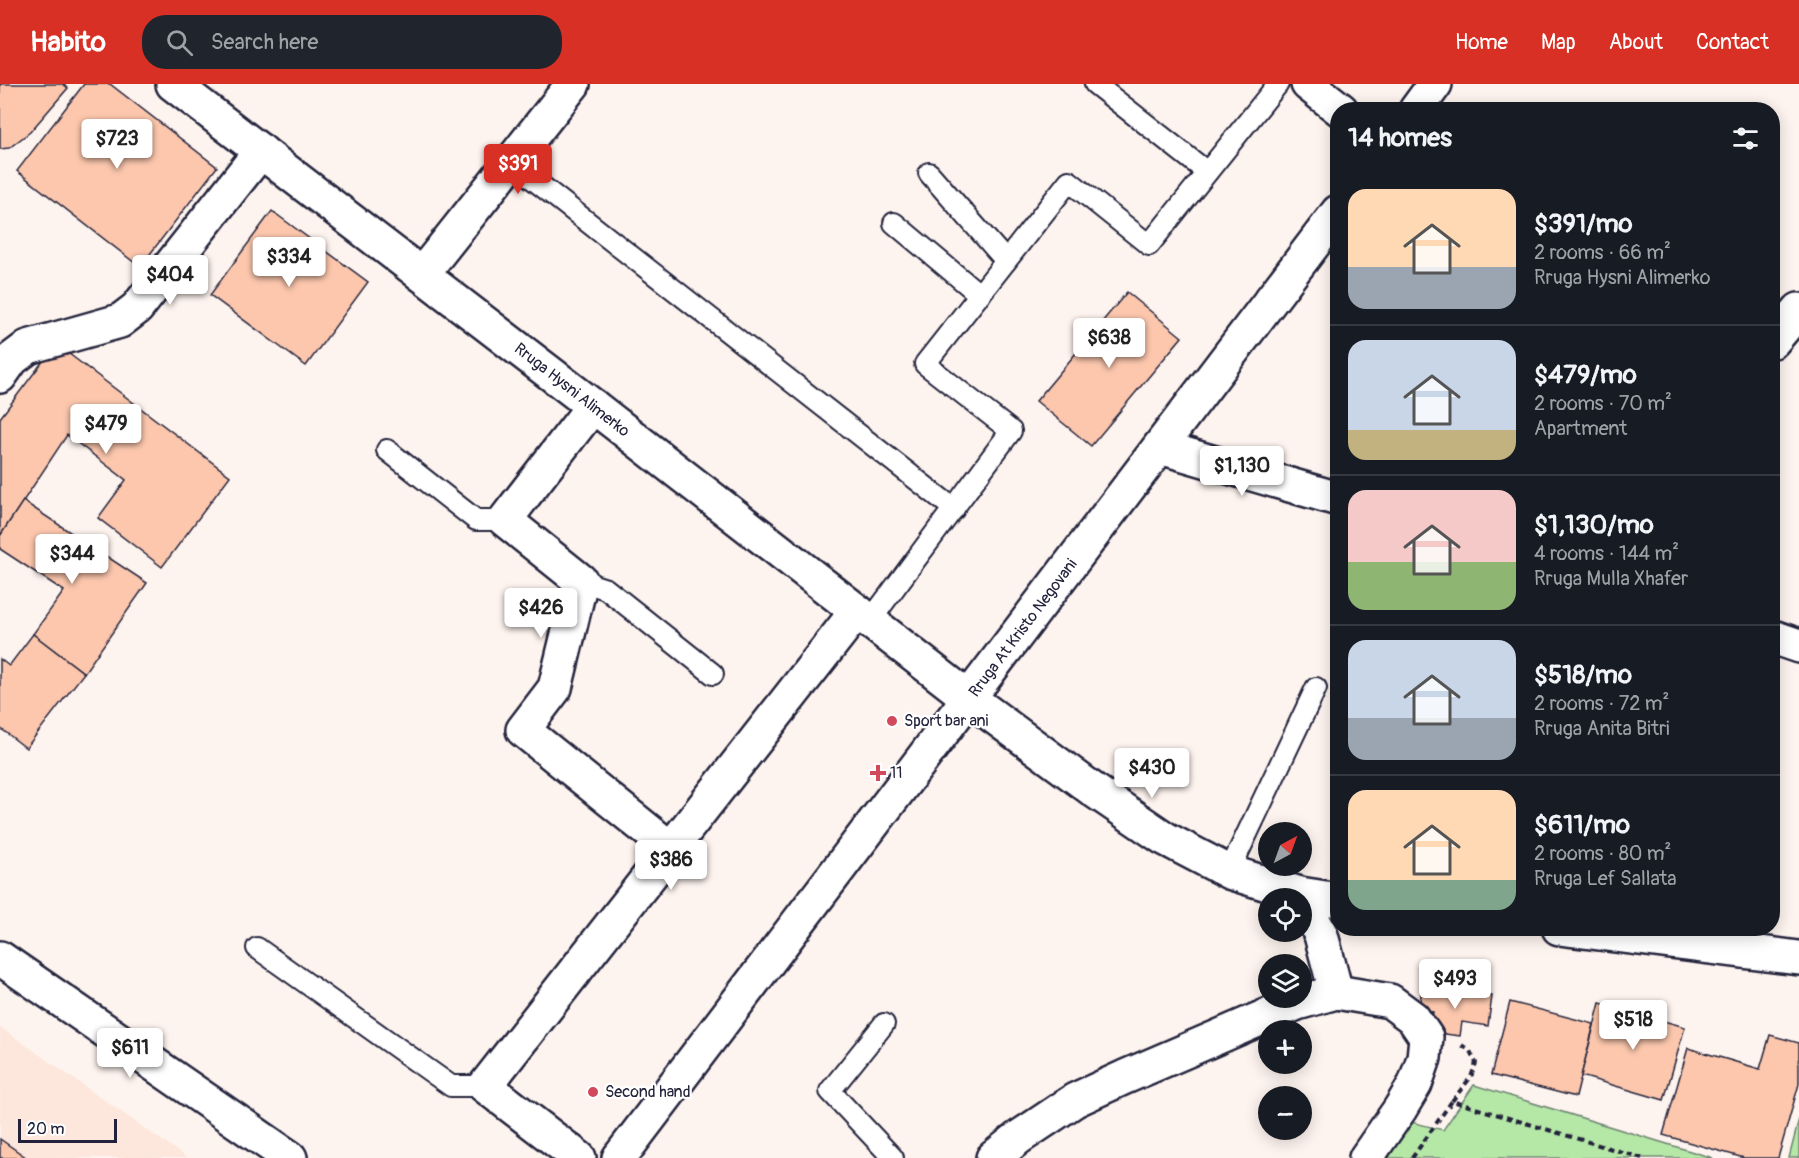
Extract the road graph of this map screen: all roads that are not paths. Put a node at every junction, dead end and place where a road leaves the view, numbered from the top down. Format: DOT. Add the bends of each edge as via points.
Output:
graph roads {
  1 [pos="573,84"];
  2 [pos="1095,84"];
  3 [pos="1278,84"];
  4 [pos="1308,84"];
  5 [pos="1435,84"];
  6 [pos="179,86"];
  7 [pos="1331,102"];
  8 [pos="1422,102"];
  9 [pos="261,151"];
  10 [pos="511,162"];
  11 [pos="1207,172"];
  12 [pos="929,173"];
  13 [pos="1330,223"];
  14 [pos="894,224"];
  15 [pos="1006,261"];
  16 [pos="422,274"];
  17 [pos="980,295"];
  18 [pos="0,376"];
  19 [pos="593,406"];
  20 [pos="1160,447"];
  21 [pos="387,450"];
  22 [pos="1330,497"];
  23 [pos="954,509"];
  24 [pos="504,520"];
  25 [pos="581,581"];
  26 [pos="863,616"];
  27 [pos="1780,639"];
  28 [pos="1799,646"];
  29 [pos="713,674"];
  30 [pos="1317,688"];
  31 [pos="970,699"];
  32 [pos="671,849"];
  33 [pos="1228,872"];
  34 [pos="1280,888"];
  35 [pos="1312,896"];
  36 [pos="1330,899"];
  37 [pos="1312,917"];
  38 [pos="1623,936"];
  39 [pos="257,948"];
  40 [pos="0,958"];
  41 [pos="1799,958"];
  42 [pos="1336,992"];
  43 [pos="884,1024"];
  44 [pos="485,1086"];
  45 [pos="290,1158"];
  46 [pos="579,1158"];
  47 [pos="619,1158"];
  48 [pos="892,1158"];
  49 [pos="993,1158"];
  50 [pos="1366,1158"];
  1 -- 10 [label="street"];
  2 -- 11 [label="lane"];
  3 -- 11 [label="lane"];
  4 -- 7 [label="street"];
  5 -- 8 [label="street"];
  6 -- 9 [label="street, Rruga Hysni Alimerko"];
  9 -- 16 [label="street, Rruga Hysni Alimerko"];
  9 -- 18 [label="street" via="137,308 120,321 28,347 12,359"];
  10 -- 16 [label="street"];
  10 -- 23 [label="lane"];
  11 -- 15 [label="lane" via="1149,245 1069,181"];
  12 -- 15 [label="lane"];
  13 -- 20 [label="street, Rruga At Kristo Negovani"];
  14 -- 17 [label="lane"];
  15 -- 17 [label="lane"];
  16 -- 19 [label="street, Rruga Hysni Alimerko"];
  17 -- 23 [label="lane" via="925,364 1011,431"];
  19 -- 24 [label="street"];
  19 -- 26 [label="street, Rruga Hysni Alimerko"];
  20 -- 22 [label="street"];
  20 -- 31 [label="street, Rruga At Kristo Negovani"];
  21 -- 24 [label="lane" via="476,520"];
  23 -- 26 [label="lane"];
  24 -- 25 [label="street"];
  25 -- 29 [label="lane" via="606,589"];
  25 -- 32 [label="street" via="555,688 523,730"];
  26 -- 31 [label="street, Rruga Hysni Alimerko"];
  26 -- 32 [label="street"];
  27 -- 28 [label="street"];
  30 -- 33 [label="lane"];
  31 -- 33 [label="street, Rruga Hysni Alimerko" via="1164,838"];
  31 -- 47 [label="street, Rruga At Kristo Negovani"];
  32 -- 44 [label="street"];
  33 -- 34 [label="street, Rruga Hysni Alimerko"];
  35 -- 36 [label="street, Rruga Hysni Alimerko"];
  37 -- 42 [label="street" via="1321,935"];
  38 -- 41 [label="street"];
  39 -- 44 [label="lane" via="451,1086"];
  40 -- 45 [label="street"];
  42 -- 49 [label="street" via="1297,1003 1075,1100"];
  42 -- 50 [label="street" via="1390,1001 1413,1018 1426,1037 1415,1084"];
  43 -- 48 [label="lane" via="830,1091"];
  44 -- 46 [label="street"];
}
